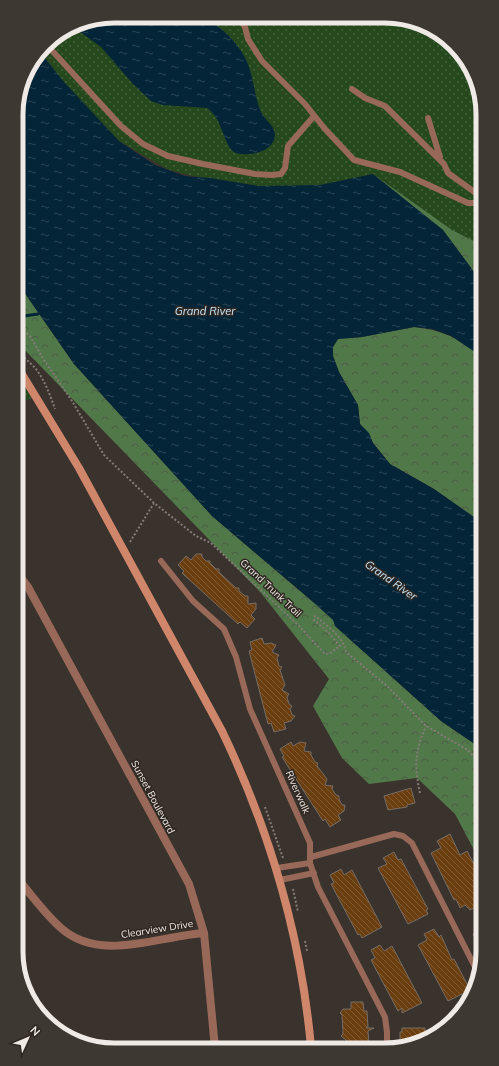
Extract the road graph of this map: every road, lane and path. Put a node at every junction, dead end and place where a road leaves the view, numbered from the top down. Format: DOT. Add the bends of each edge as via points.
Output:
graph roads {
  1 [pos="242,23"];
  2 [pos="50,49"];
  3 [pos="352,89"];
  4 [pos="314,116"];
  5 [pos="428,118"];
  6 [pos="444,164"];
  7 [pos="476,193"];
  8 [pos="476,203"];
  9 [pos="23,331"];
  10 [pos="23,376"];
  11 [pos="154,503"];
  12 [pos="130,542"];
  13 [pos="161,561"];
  14 [pos="23,580"];
  15 [pos="426,726"];
  16 [pos="476,759"];
  17 [pos="420,793"];
  18 [pos="310,860"];
  19 [pos="277,868"];
  20 [pos="314,873"];
  21 [pos="280,880"];
  22 [pos="23,885"];
  23 [pos="204,933"];
  24 [pos="475,966"];
  25 [pos="215,1043"];
  26 [pos="310,1043"];
  27 [pos="387,1043"];
  1 -- 4 [label="lane" via="248,40 262,61"];
  2 -- 4 [label="lane" via="121,126 143,144 168,156 255,174 281,174 285,168 288,146"];
  3 -- 6 [label="lane" via="365,98 385,106"];
  4 -- 8 [label="lane" via="354,160 400,172 468,203"];
  5 -- 6 [label="lane" via="437,151"];
  6 -- 7 [label="lane" via="448,173"];
  9 -- 11 [label="path, Grand Trunk Trail" via="30,336 104,455"];
  10 -- 19 [label="main road" via="79,468 222,731 260,817"];
  11 -- 12 [label="path"];
  11 -- 15 [label="path, Grand Trunk Trail" via="196,536 211,543 324,653 328,654 340,646 314,620 314,617 332,629 345,644 346,652 388,687"];
  13 -- 18 [label="lane, Riverwalk" via="193,601 224,629 236,657 250,709 310,843"];
  14 -- 23 [label="street, Sunset Boulevard" via="189,884"];
  15 -- 16 [label="path, Grand Trunk Trail" via="468,750"];
  15 -- 17 [label="path" via="418,745 415,772"];
  18 -- 19 [label="lane"];
  18 -- 20 [label="lane, Riverwalk"];
  18 -- 24 [label="lane" via="394,834 403,836 412,843"];
  19 -- 21 [label="main road"];
  20 -- 21 [label="lane"];
  20 -- 27 [label="lane, Riverwalk" via="318,887 385,1017"];
  21 -- 26 [label="main road" via="300,962"];
  22 -- 23 [label="street, Clearview Drive" via="62,929 89,943 104,946 137,944 183,934"];
  23 -- 25 [label="street, Sunset Boulevard"];
}
